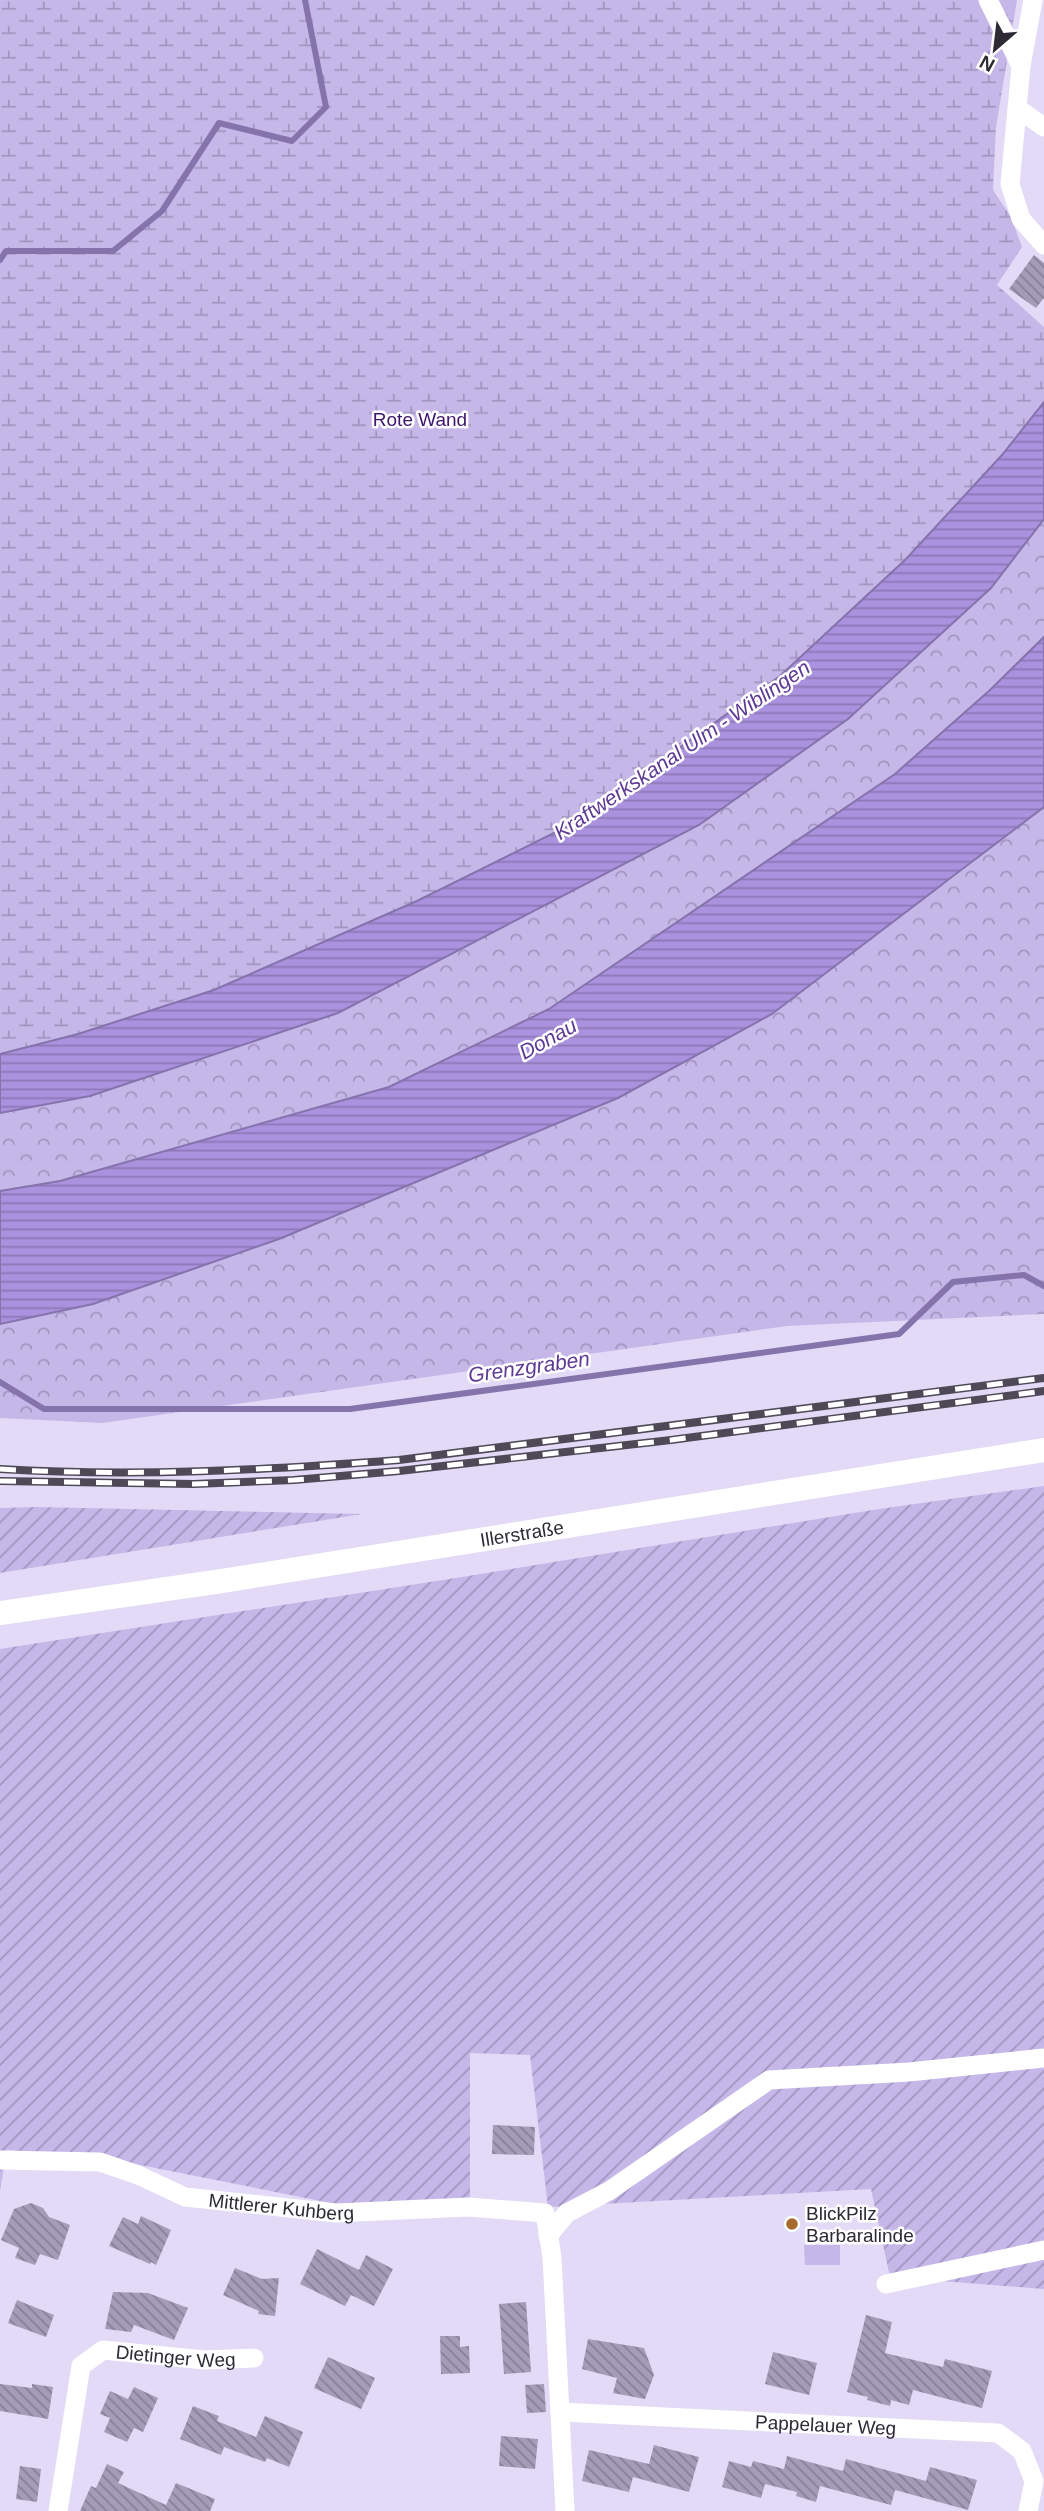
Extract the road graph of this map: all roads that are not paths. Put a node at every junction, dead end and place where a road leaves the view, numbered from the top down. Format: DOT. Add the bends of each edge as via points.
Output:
graph roads {
  1 [pos="988,0"];
  2 [pos="1033,0"];
  3 [pos="1021,66"];
  4 [pos="1017,107"];
  5 [pos="1044,127"];
  6 [pos="1044,244"];
  7 [pos="1044,1450"];
  8 [pos="0,1613"];
  9 [pos="1044,2059"];
  10 [pos="0,2160"];
  11 [pos="548,2236"];
  12 [pos="1044,2250"];
  13 [pos="887,2284"];
  14 [pos="254,2358"];
  15 [pos="559,2412"];
  16 [pos="58,2511"];
  17 [pos="565,2511"];
  18 [pos="1028,2511"];
  1 -- 3 [label="street"];
  2 -- 3 [label="street"];
  3 -- 4 [label="street"];
  4 -- 5 [label="street"];
  4 -- 6 [label="street" via="1010,184 1021,219"];
  7 -- 8 [label="main road, Illerstraße"];
  9 -- 11 [label="street" via="769,2080 609,2191 567,2213"];
  10 -- 11 [label="street, Mittlerer Kuhberg" via="100,2162 185,2197 336,2213 468,2207 545,2213"];
  11 -- 15 [label="street"];
  12 -- 13 [label="street"];
  14 -- 16 [label="street, Dietinger Weg" via="205,2360 103,2350 81,2366"];
  15 -- 17 [label="street"];
  15 -- 18 [label="street, Pappelauer Weg" via="998,2433 1022,2451 1034,2481"];
}
